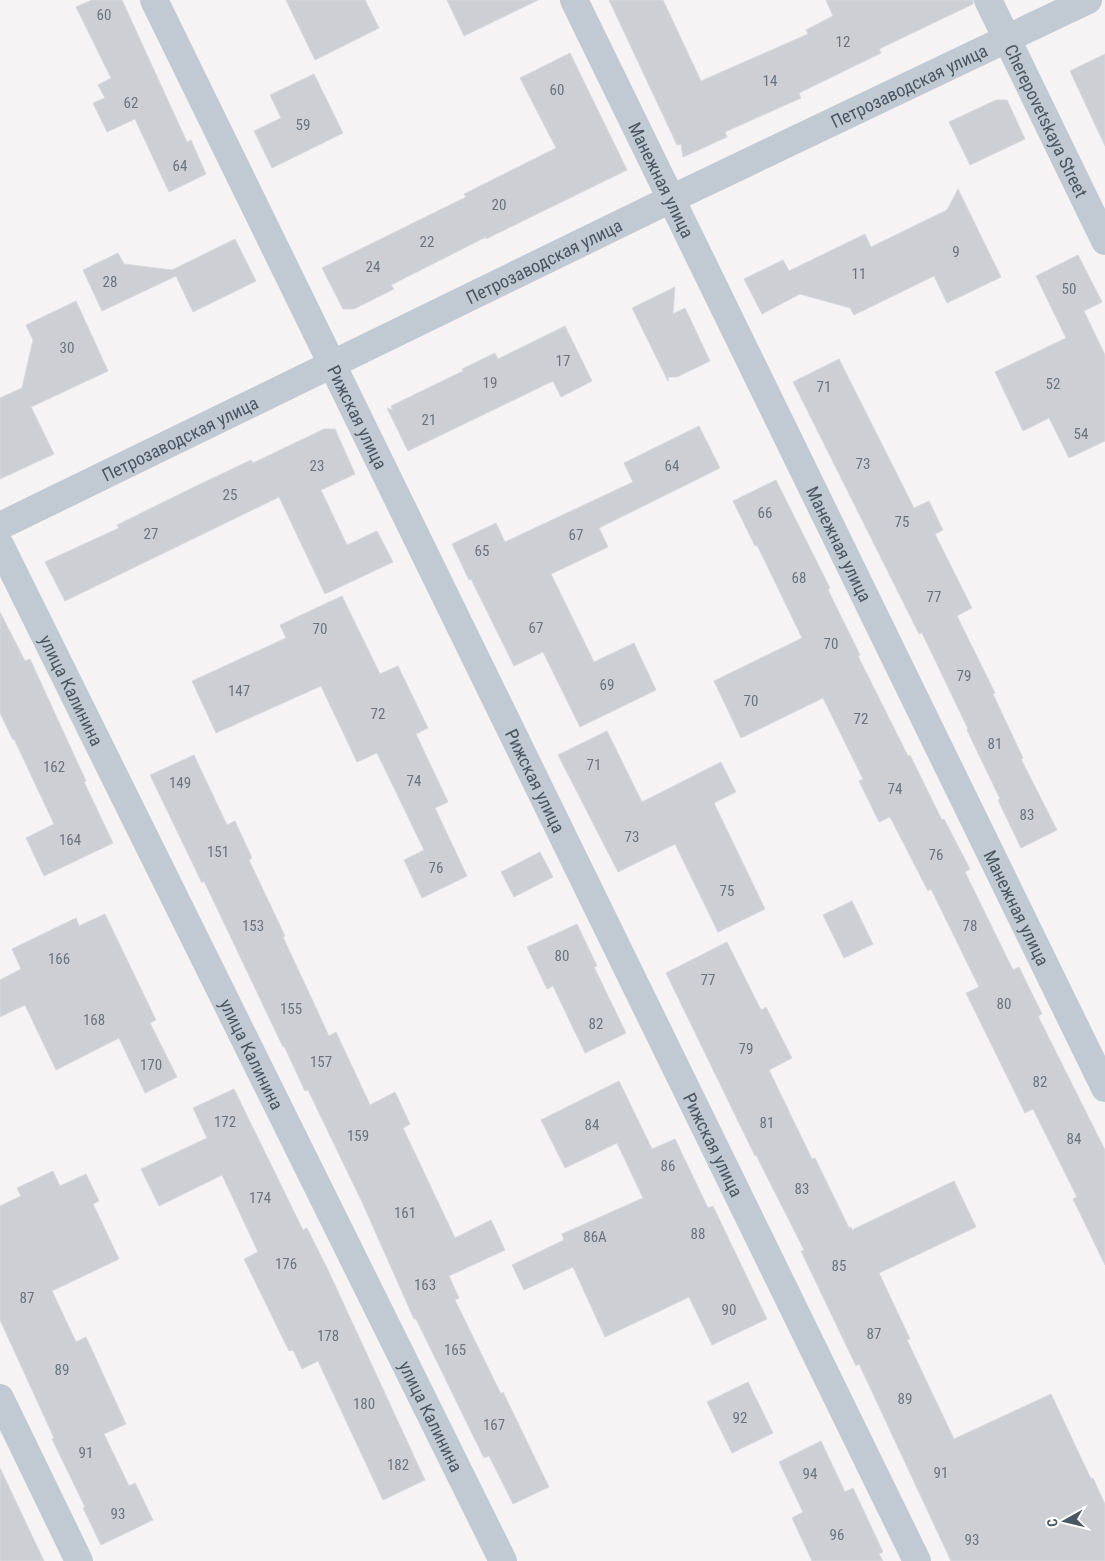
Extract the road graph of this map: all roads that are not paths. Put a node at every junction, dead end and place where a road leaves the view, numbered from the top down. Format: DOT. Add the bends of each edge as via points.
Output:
graph roads {
  1 [pos="154,0"];
  2 [pos="574,0"];
  3 [pos="988,0"];
  4 [pos="1088,0"];
  5 [pos="1007,39"];
  6 [pos="671,200"];
  7 [pos="1105,241"];
  8 [pos="332,363"];
  9 [pos="0,526"];
  10 [pos="0,546"];
  11 [pos="1105,1088"];
  12 [pos="0,1398"];
  13 [pos="79,1561"];
  14 [pos="503,1561"];
  15 [pos="916,1561"];
  1 -- 8 [label="street, Рижская улица"];
  2 -- 6 [label="street, Манежная улица"];
  3 -- 5 [label="street, Cherepovetskaya Street"];
  4 -- 5 [label="street, Петрозаводская улица"];
  5 -- 6 [label="street, Петрозаводская улица"];
  5 -- 7 [label="street, Cherepovetskaya Street"];
  6 -- 8 [label="street, Петрозаводская улица"];
  6 -- 11 [label="street, Манежная улица"];
  8 -- 9 [label="street, Петрозаводская улица"];
  8 -- 15 [label="street, Рижская улица"];
  10 -- 14 [label="street, улица Калинина"];
  12 -- 13 [label="street"];
}
